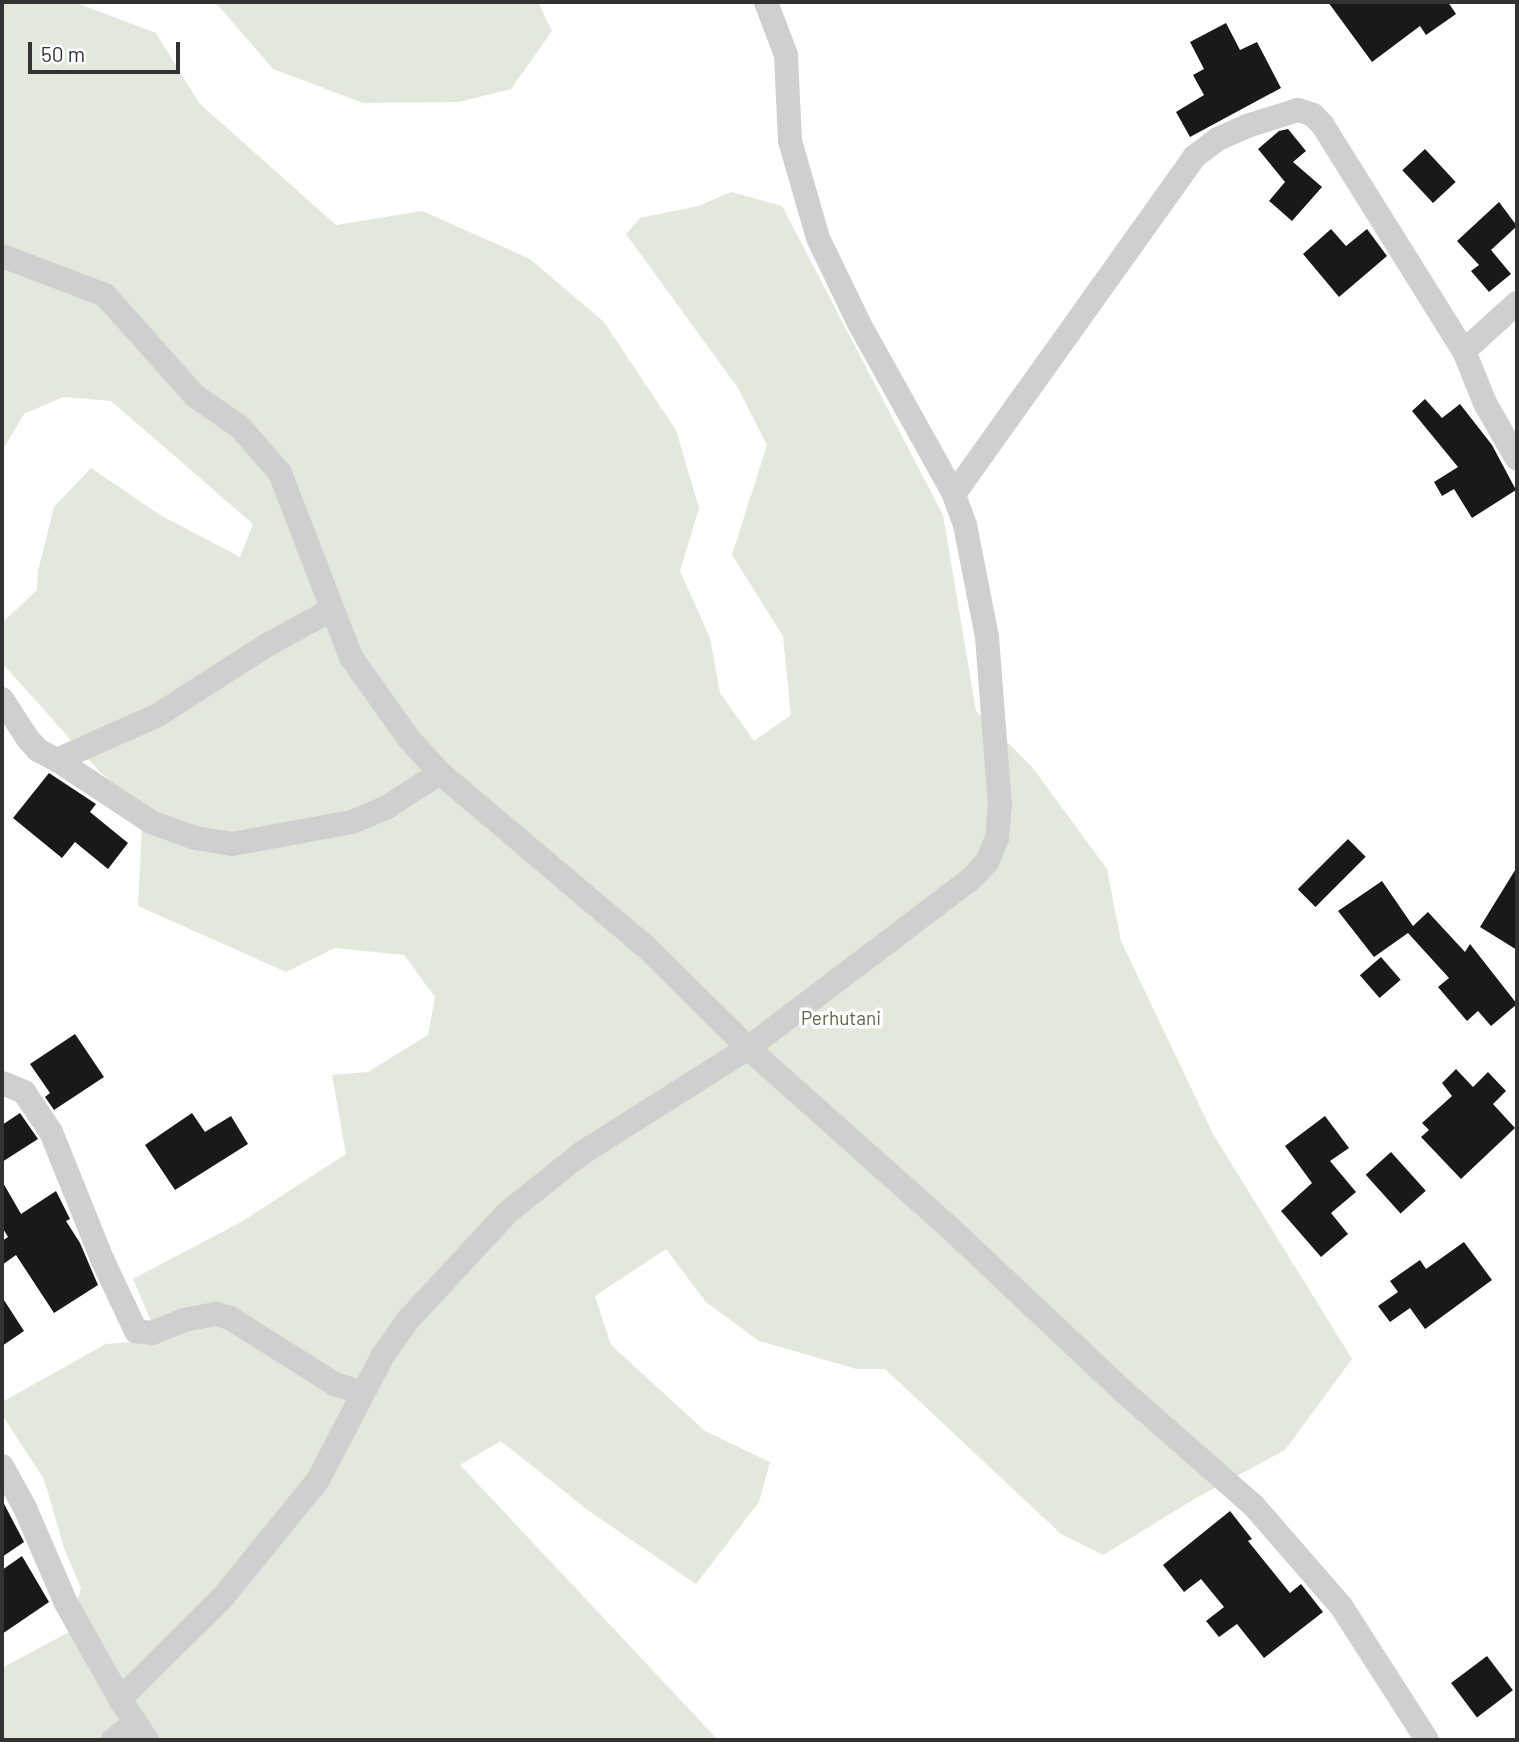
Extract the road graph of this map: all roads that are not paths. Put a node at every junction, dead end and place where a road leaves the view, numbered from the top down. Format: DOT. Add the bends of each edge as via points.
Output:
graph roads {
  1 [pos="766,2"];
  2 [pos="2,256"];
  3 [pos="1517,303"];
  4 [pos="1464,351"];
  5 [pos="1517,459"];
  6 [pos="954,495"];
  7 [pos="331,610"];
  8 [pos="2,699"];
  9 [pos="57,761"];
  10 [pos="440,772"];
  11 [pos="748,1048"];
  12 [pos="2,1083"];
  13 [pos="363,1393"];
  14 [pos="2,1466"];
  15 [pos="120,1699"];
  16 [pos="141,1732"];
  17 [pos="113,1740"];
  18 [pos="1427,1740"];
  1 -- 6 [label="street" via="786,55 790,141 818,238 859,323"];
  2 -- 7 [label="street" via="105,295 195,396 240,427 286,485"];
  3 -- 4 [label="street"];
  4 -- 5 [label="street" via="1485,403"];
  4 -- 6 [label="street" via="1322,124 1306,111 1286,111 1218,139 1194,157"];
  6 -- 11 [label="street" via="978,577 987,637 1000,806 997,838 987,863 971,879"];
  7 -- 9 [label="street" via="158,715"];
  7 -- 10 [label="street" via="351,657 381,703"];
  8 -- 9 [label="street" via="37,750"];
  9 -- 10 [label="street" via="151,822 195,838 232,844 352,822 387,807"];
  10 -- 11 [label="street" via="645,946"];
  11 -- 13 [label="street" via="582,1153 507,1213 407,1321"];
  11 -- 18 [label="street" via="1254,1506 1341,1606"];
  12 -- 13 [label="street" via="24,1092 51,1132 136,1331 152,1333 216,1314 230,1318 335,1384"];
  13 -- 15 [label="street" via="318,1480 267,1545 223,1597"];
  14 -- 15 [label="street" via="66,1603"];
  15 -- 16 [label="street"];
  16 -- 17 [label="street"];
}
